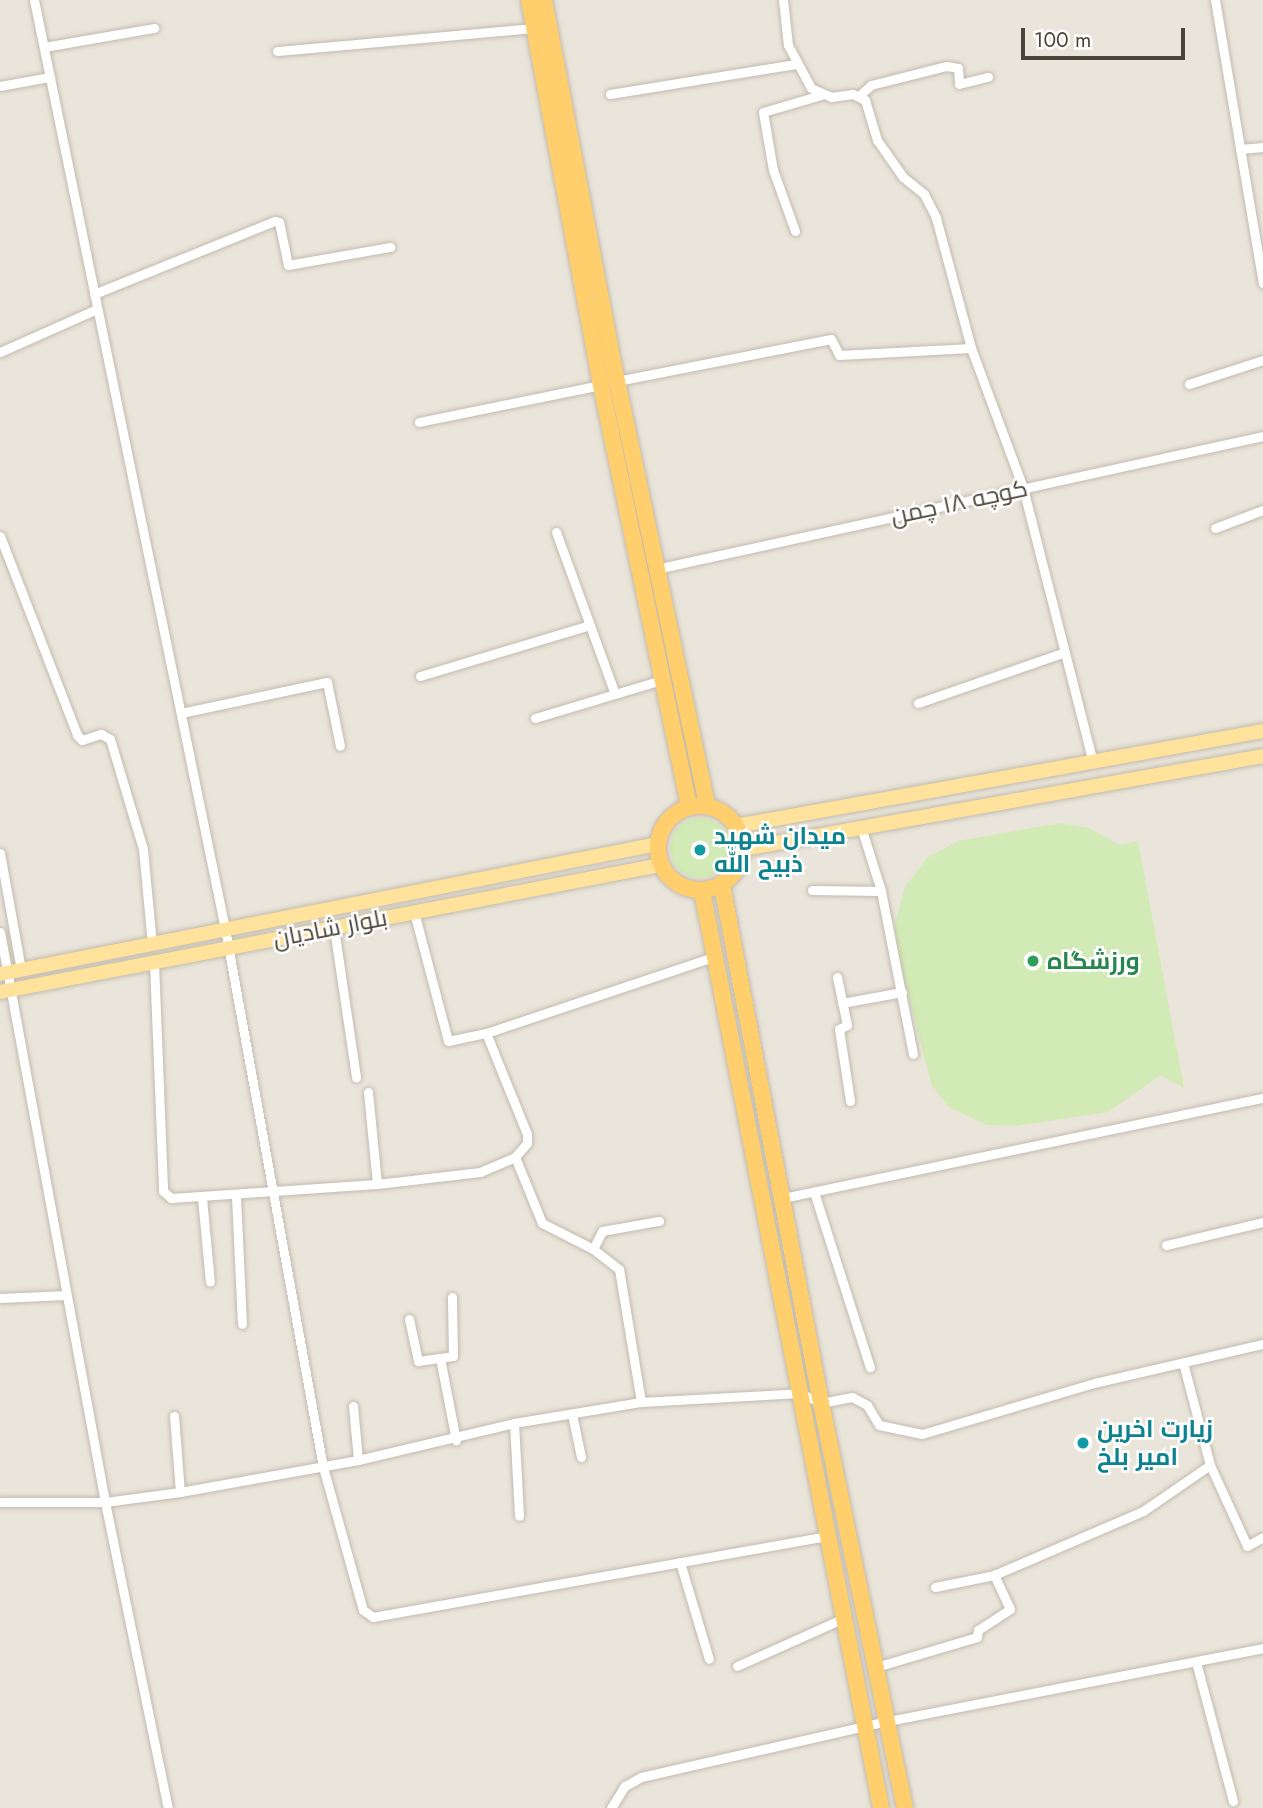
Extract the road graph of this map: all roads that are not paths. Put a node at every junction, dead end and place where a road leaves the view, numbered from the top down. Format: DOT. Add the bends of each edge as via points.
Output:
graph roads {
  1 [pos="34,0"];
  2 [pos="529,0"];
  3 [pos="544,0"];
  4 [pos="783,0"];
  5 [pos="1215,0"];
  6 [pos="155,28"];
  7 [pos="535,28"];
  8 [pos="44,47"];
  9 [pos="277,51"];
  10 [pos="796,64"];
  11 [pos="50,77"];
  12 [pos="988,77"];
  13 [pos="0,86"];
  14 [pos="610,94"];
  15 [pos="821,95"];
  16 [pos="860,95"];
  17 [pos="1263,147"];
  18 [pos="1240,149"];
  19 [pos="795,231"];
  20 [pos="390,247"];
  21 [pos="1263,283"];
  22 [pos="94,294"];
  23 [pos="97,309"];
  24 [pos="971,348"];
  25 [pos="0,352"];
  26 [pos="1263,360"];
  27 [pos="609,383"];
  28 [pos="1189,384"];
  29 [pos="419,422"];
  30 [pos="1263,436"];
  31 [pos="1023,488"];
  32 [pos="1263,510"];
  33 [pos="1215,528"];
  34 [pos="556,532"];
  35 [pos="0,536"];
  36 [pos="656,569"];
  37 [pos="590,625"];
  38 [pos="1062,653"];
  39 [pos="420,676"];
  40 [pos="662,680"];
  41 [pos="615,694"];
  42 [pos="918,703"];
  43 [pos="181,713"];
  44 [pos="535,718"];
  45 [pos="1263,731"];
  46 [pos="340,747"];
  47 [pos="1263,756"];
  48 [pos="1093,763"];
  49 [pos="706,806"];
  50 [pos="689,807"];
  51 [pos="736,826"];
  52 [pos="861,827"];
  53 [pos="658,844"];
  54 [pos="743,849"];
  55 [pos="0,853"];
  56 [pos="661,865"];
  57 [pos="722,885"];
  58 [pos="812,890"];
  59 [pos="702,891"];
  60 [pos="881,891"];
  61 [pos="414,912"];
  62 [pos="334,928"];
  63 [pos="225,929"];
  64 [pos="0,932"];
  65 [pos="152,944"];
  66 [pos="228,948"];
  67 [pos="713,957"];
  68 [pos="153,963"];
  69 [pos="10,972"];
  70 [pos="837,977"];
  71 [pos="5,991"];
  72 [pos="902,992"];
  73 [pos="842,1003"];
  74 [pos="486,1033"];
  75 [pos="913,1054"];
  76 [pos="356,1077"];
  77 [pos="368,1092"];
  78 [pos="1263,1098"];
  79 [pos="850,1101"];
  80 [pos="515,1157"];
  81 [pos="377,1184"];
  82 [pos="814,1192"];
  83 [pos="270,1195"];
  84 [pos="236,1197"];
  85 [pos="202,1198"];
  86 [pos="783,1198"];
  87 [pos="659,1221"];
  88 [pos="1263,1222"];
  89 [pos="1166,1245"];
  90 [pos="593,1249"];
  91 [pos="210,1282"];
  92 [pos="66,1295"];
  93 [pos="452,1297"];
  94 [pos="0,1298"];
  95 [pos="408,1319"];
  96 [pos="242,1324"];
  97 [pos="1263,1345"];
  98 [pos="440,1358"];
  99 [pos="1183,1363"];
  100 [pos="870,1367"];
  101 [pos="800,1393"];
  102 [pos="641,1402"];
  103 [pos="821,1403"];
  104 [pos="352,1406"];
  105 [pos="572,1414"];
  106 [pos="174,1416"];
  107 [pos="514,1423"];
  108 [pos="456,1440"];
  109 [pos="581,1457"];
  110 [pos="358,1460"];
  111 [pos="1210,1465"];
  112 [pos="323,1467"];
  113 [pos="180,1492"];
  114 [pos="0,1502"];
  115 [pos="105,1502"];
  116 [pos="519,1516"];
  117 [pos="828,1536"];
  118 [pos="1263,1537"];
  119 [pos="680,1562"];
  120 [pos="994,1575"];
  121 [pos="935,1587"];
  122 [pos="844,1618"];
  123 [pos="1263,1648"];
  124 [pos="709,1659"];
  125 [pos="1196,1662"];
  126 [pos="737,1666"];
  127 [pos="876,1667"];
  128 [pos="888,1721"];
  129 [pos="866,1728"];
  130 [pos="1233,1801"];
  131 [pos="168,1808"];
  132 [pos="611,1808"];
  133 [pos="881,1808"];
  134 [pos="905,1808"];
  1 -- 8 [label="street"];
  2 -- 7 [label="highway"];
  3 -- 27 [label="highway"];
  4 -- 10 [label="street" via="782,20"];
  5 -- 18 [label="street"];
  6 -- 8 [label="street"];
  7 -- 9 [label="street"];
  7 -- 27 [label="highway"];
  8 -- 11 [label="street"];
  10 -- 14 [label="street"];
  10 -- 15 [label="street"];
  11 -- 13 [label="street"];
  11 -- 22 [label="street"];
  12 -- 16 [label="street" via="959,84 958,68 946,66 871,85"];
  15 -- 16 [label="street"];
  15 -- 19 [label="street" via="762,113 773,170"];
  16 -- 24 [label="street" via="877,140 903,177 924,194 936,218"];
  17 -- 18 [label="street"];
  18 -- 21 [label="street"];
  20 -- 22 [label="street" via="288,265 279,222 275,221"];
  22 -- 23 [label="street"];
  23 -- 25 [label="street"];
  23 -- 43 [label="street"];
  24 -- 27 [label="street" via="839,355 831,339"];
  24 -- 31 [label="street"];
  26 -- 28 [label="street"];
  27 -- 29 [label="street"];
  27 -- 36 [label="highway"];
  27 -- 40 [label="highway"];
  30 -- 31 [label="street, كوچه ١٨ چمن"];
  31 -- 36 [label="street, كوچه ١٨ چمن"];
  31 -- 38 [label="street"];
  32 -- 33 [label="street"];
  34 -- 37 [label="street"];
  35 -- 65 [label="street" via="77,735 82,740 101,734 110,738 143,849"];
  36 -- 49 [label="highway"];
  37 -- 39 [label="street"];
  37 -- 41 [label="street"];
  38 -- 42 [label="street"];
  38 -- 48 [label="street"];
  40 -- 41 [label="street"];
  40 -- 50 [label="highway"];
  41 -- 44 [label="street"];
  43 -- 46 [label="street" via="327,682"];
  43 -- 63 [label="street"];
  45 -- 48 [label="main road"];
  47 -- 52 [label="main road"];
  48 -- 51 [label="main road"];
  49 -- 50 [label="highway"];
  49 -- 51 [label="highway" via="724,813"];
  50 -- 53 [label="highway" via="668,820"];
  51 -- 54 [label="highway"];
  52 -- 54 [label="main road"];
  52 -- 60 [label="street"];
  53 -- 56 [label="highway"];
  53 -- 63 [label="main road, بلوار شادیان"];
  54 -- 57 [label="highway" via="740,863"];
  55 -- 69 [label="street"];
  56 -- 59 [label="highway" via="677,885"];
  56 -- 61 [label="main road, بلوار شادیان"];
  57 -- 59 [label="highway"];
  57 -- 86 [label="highway"];
  58 -- 60 [label="street"];
  59 -- 67 [label="highway"];
  60 -- 72 [label="street"];
  61 -- 62 [label="main road, بلوار شادیان"];
  61 -- 74 [label="street" via="448,1041"];
  62 -- 66 [label="main road, بلوار شادیان"];
  62 -- 76 [label="street"];
  63 -- 65 [label="main road, بلوار شادیان"];
  63 -- 66 [label="street"];
  64 -- 69 [label="street"];
  65 -- 69 [label="main road, بلوار شادیان"];
  66 -- 68 [label="main road, بلوار شادیان"];
  66 -- 83 [label="street"];
  67 -- 74 [label="street"];
  67 -- 101 [label="highway"];
  68 -- 71 [label="main road, بلوار شادیان"];
  68 -- 85 [label="street" via="163,1191 172,1198"];
  69 -- 71 [label="street"];
  70 -- 73 [label="street"];
  71 -- 92 [label="street"];
  72 -- 73 [label="street"];
  72 -- 75 [label="street"];
  73 -- 79 [label="street" via="847,1025 839,1029"];
  74 -- 80 [label="street" via="527,1134 527,1143"];
  77 -- 81 [label="street"];
  78 -- 82 [label="street"];
  80 -- 81 [label="street" via="480,1172"];
  80 -- 90 [label="street" via="542,1223"];
  81 -- 83 [label="street"];
  82 -- 86 [label="street"];
  82 -- 100 [label="street"];
  83 -- 84 [label="street"];
  83 -- 112 [label="street"];
  84 -- 85 [label="street"];
  84 -- 96 [label="street"];
  85 -- 91 [label="street"];
  86 -- 103 [label="highway"];
  87 -- 90 [label="street" via="602,1231"];
  88 -- 89 [label="street"];
  90 -- 102 [label="street" via="619,1269"];
  92 -- 94 [label="street"];
  92 -- 115 [label="street"];
  93 -- 98 [label="street" via="453,1354"];
  95 -- 98 [label="street" via="418,1361"];
  97 -- 99 [label="street"];
  98 -- 108 [label="street"];
  99 -- 103 [label="street" via="922,1434 879,1425 867,1405 852,1396"];
  99 -- 111 [label="street"];
  101 -- 102 [label="street"];
  101 -- 103 [label="street"];
  101 -- 117 [label="highway"];
  102 -- 105 [label="street"];
  103 -- 127 [label="highway"];
  104 -- 110 [label="street"];
  105 -- 107 [label="street"];
  105 -- 109 [label="street"];
  106 -- 113 [label="street"];
  107 -- 108 [label="street"];
  107 -- 116 [label="street"];
  108 -- 110 [label="street"];
  110 -- 112 [label="street"];
  111 -- 118 [label="street" via="1247,1546"];
  111 -- 120 [label="street" via="1143,1511"];
  112 -- 113 [label="street"];
  112 -- 119 [label="street" via="365,1615"];
  113 -- 115 [label="street"];
  114 -- 115 [label="street"];
  115 -- 131 [label="street"];
  117 -- 119 [label="street"];
  117 -- 122 [label="highway"];
  119 -- 124 [label="street"];
  120 -- 121 [label="street"];
  120 -- 127 [label="street" via="1010,1609 978,1630 977,1637"];
  122 -- 126 [label="street"];
  122 -- 129 [label="highway"];
  123 -- 125 [label="street"];
  125 -- 128 [label="street"];
  125 -- 130 [label="street"];
  127 -- 128 [label="highway"];
  128 -- 129 [label="street"];
  128 -- 134 [label="highway"];
  129 -- 132 [label="street" via="632,1779"];
  129 -- 133 [label="highway"];
}
